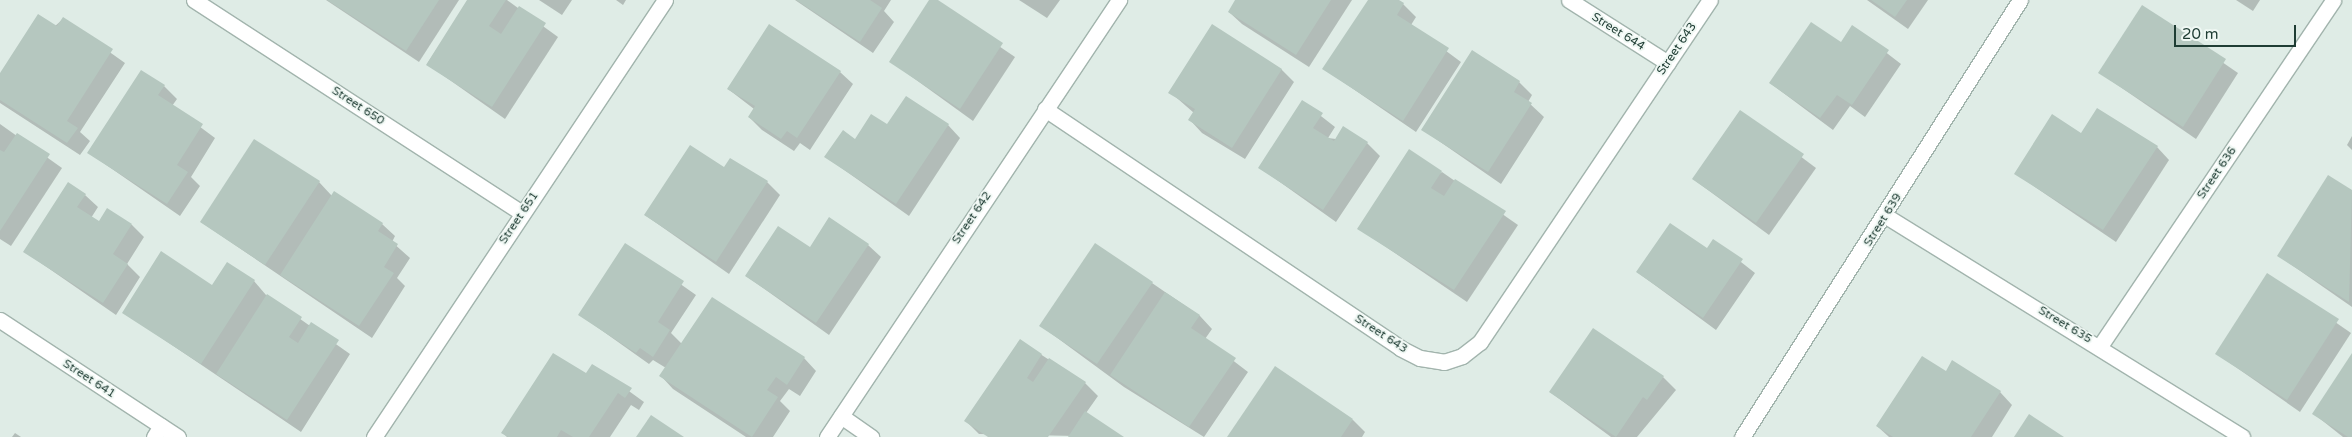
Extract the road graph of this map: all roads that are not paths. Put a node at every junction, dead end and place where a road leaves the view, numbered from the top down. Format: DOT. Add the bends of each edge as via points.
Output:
graph roads {
  1 [pos="194,0"];
  2 [pos="666,0"];
  3 [pos="1119,0"];
  4 [pos="1569,0"];
  5 [pos="1710,0"];
  6 [pos="2020,0"];
  7 [pos="2333,0"];
  8 [pos="1668,63"];
  9 [pos="1045,109"];
  10 [pos="522,212"];
  11 [pos="1886,216"];
  12 [pos="0,320"];
  13 [pos="2100,346"];
  14 [pos="841,416"];
  15 [pos="158,431"];
  16 [pos="178,437"];
  17 [pos="374,437"];
  18 [pos="827,437"];
  19 [pos="871,437"];
  20 [pos="1742,437"];
  21 [pos="2242,437"];
  1 -- 10 [label="street, Street 650"];
  2 -- 10 [label="street, Street 651"];
  3 -- 9 [label="street, Street 642"];
  4 -- 8 [label="street, Street 644"];
  5 -- 8 [label="street, Street 643"];
  6 -- 11 [label="street, Street 639"];
  7 -- 13 [label="street, Street 636"];
  8 -- 9 [label="street, Street 643" via="1480,342 1462,356 1444,362 1420,358 1400,348"];
  9 -- 14 [label="street, Street 642"];
  10 -- 17 [label="street, Street 651"];
  11 -- 13 [label="street, Street 635"];
  11 -- 20 [label="street, Street 639"];
  12 -- 15 [label="street, Street 641"];
  13 -- 21 [label="street, Street 635"];
  14 -- 18 [label="street, Street 642"];
  14 -- 19 [label="street"];
  15 -- 16 [label="street, Street 641"];
}
